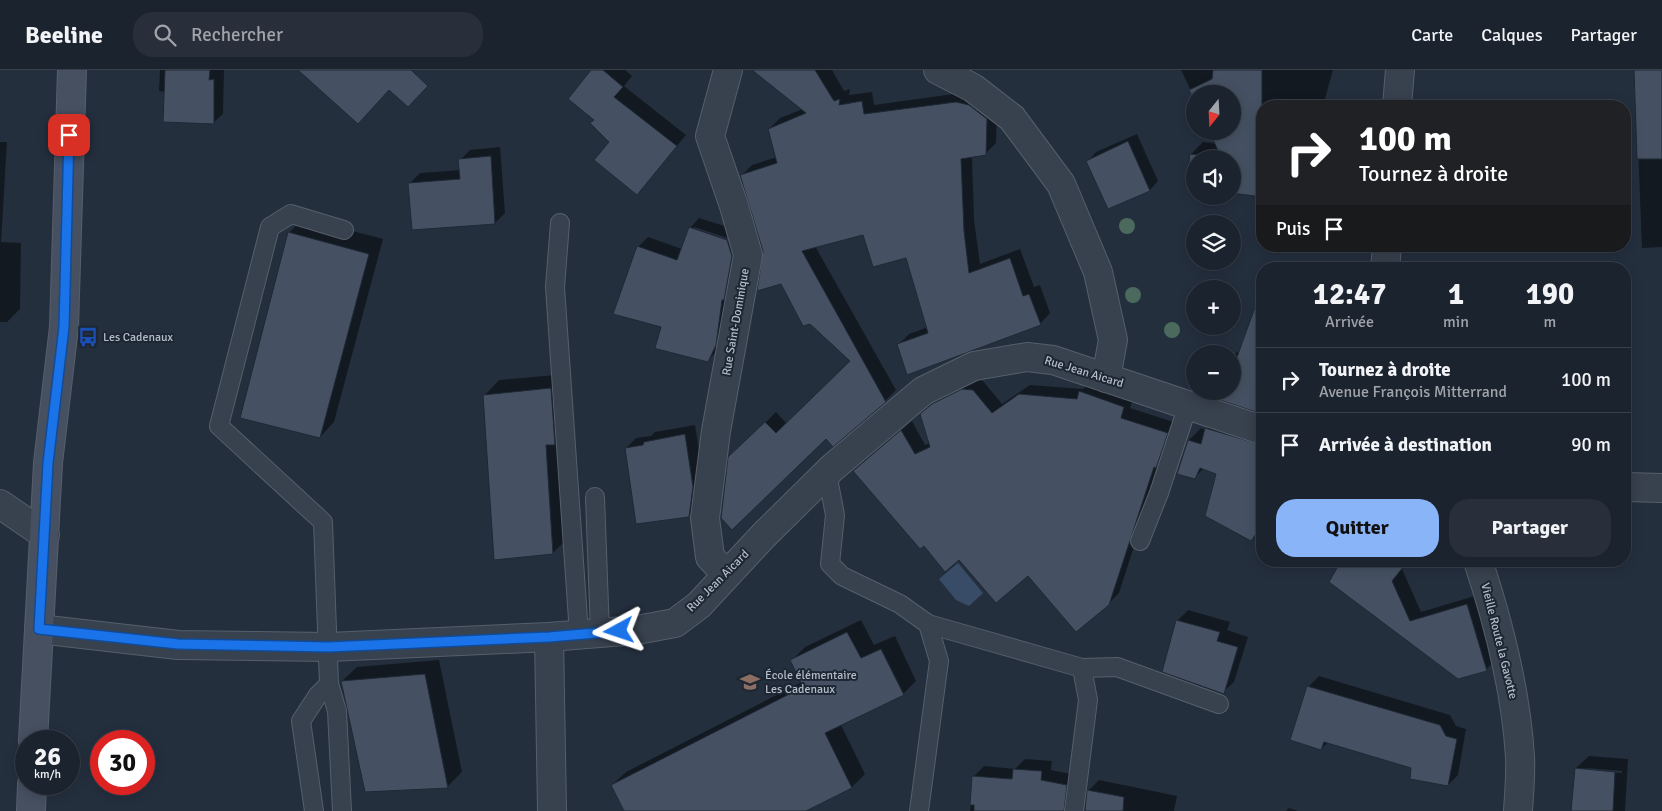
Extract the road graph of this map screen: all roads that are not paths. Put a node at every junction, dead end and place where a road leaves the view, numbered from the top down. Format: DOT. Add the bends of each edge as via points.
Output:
graph roads {
  1 [pos="72,70"];
  2 [pos="728,70"];
  3 [pos="938,70"];
  4 [pos="1400,70"];
  5 [pos="1398,100"];
  6 [pos="560,223"];
  7 [pos="344,230"];
  8 [pos="1106,378"];
  9 [pos="1188,406"];
  10 [pos="1256,428"];
  11 [pos="828,473"];
  12 [pos="1631,487"];
  13 [pos="1662,488"];
  14 [pos="596,497"];
  15 [pos="0,504"];
  16 [pos="44,535"];
  17 [pos="1140,541"];
  18 [pos="1480,567"];
  19 [pos="726,574"];
  20 [pos="928,624"];
  21 [pos="39,629"];
  22 [pos="589,634"];
  23 [pos="549,637"];
  24 [pos="329,647"];
  25 [pos="1082,668"];
  26 [pos="329,684"];
  27 [pos="1219,704"];
  28 [pos="34,730"];
  29 [pos="32,795"];
  30 [pos="31,811"];
  31 [pos="314,811"];
  32 [pos="342,811"];
  33 [pos="552,811"];
  34 [pos="919,811"];
  35 [pos="1074,811"];
  36 [pos="1518,811"];
  1 -- 16 [label="main road" via="64,327 48,463"];
  2 -- 19 [label="street, Rue Saint-Dominique" via="710,136 748,255 716,431 705,518 710,558"];
  3 -- 8 [label="street" via="973,88 1012,118 1061,184 1098,272 1113,340"];
  4 -- 5 [label="street"];
  6 -- 22 [label="lane" via="555,287"];
  7 -- 24 [label="lane" via="291,214 270,227 220,426 323,522"];
  8 -- 9 [label="street, Rue Jean Aicard"];
  8 -- 11 [label="street, Rue Jean Aicard" via="1053,360 1027,357 974,366 924,391"];
  9 -- 10 [label="street, Rue Jean Aicard"];
  9 -- 17 [label="lane" via="1160,493"];
  11 -- 19 [label="street, Rue Jean Aicard"];
  11 -- 20 [label="lane" via="835,515 830,564 842,576 900,604"];
  12 -- 13 [label="street"];
  14 -- 22 [label="lane"];
  15 -- 16 [label="street"];
  16 -- 21 [label="main road"];
  18 -- 36 [label="street, Vieille Route la Gavotte" via="1515,705 1520,759"];
  19 -- 22 [label="street, Rue Jean Aicard" via="699,605 676,622 637,630"];
  20 -- 25 [label="lane"];
  20 -- 34 [label="lane" via="939,661"];
  21 -- 24 [label="street, Rue Jean Aicard" via="178,644"];
  21 -- 28 [label="main road"];
  22 -- 23 [label="street, Rue Jean Aicard"];
  23 -- 24 [label="street, Rue Jean Aicard"];
  23 -- 33 [label="street"];
  24 -- 26 [label="lane"];
  25 -- 27 [label="lane" via="1117,667"];
  25 -- 35 [label="lane" via="1088,700"];
  26 -- 31 [label="lane" via="301,721"];
  26 -- 32 [label="lane" via="337,711"];
  29 -- 30 [label="main road"];
}
